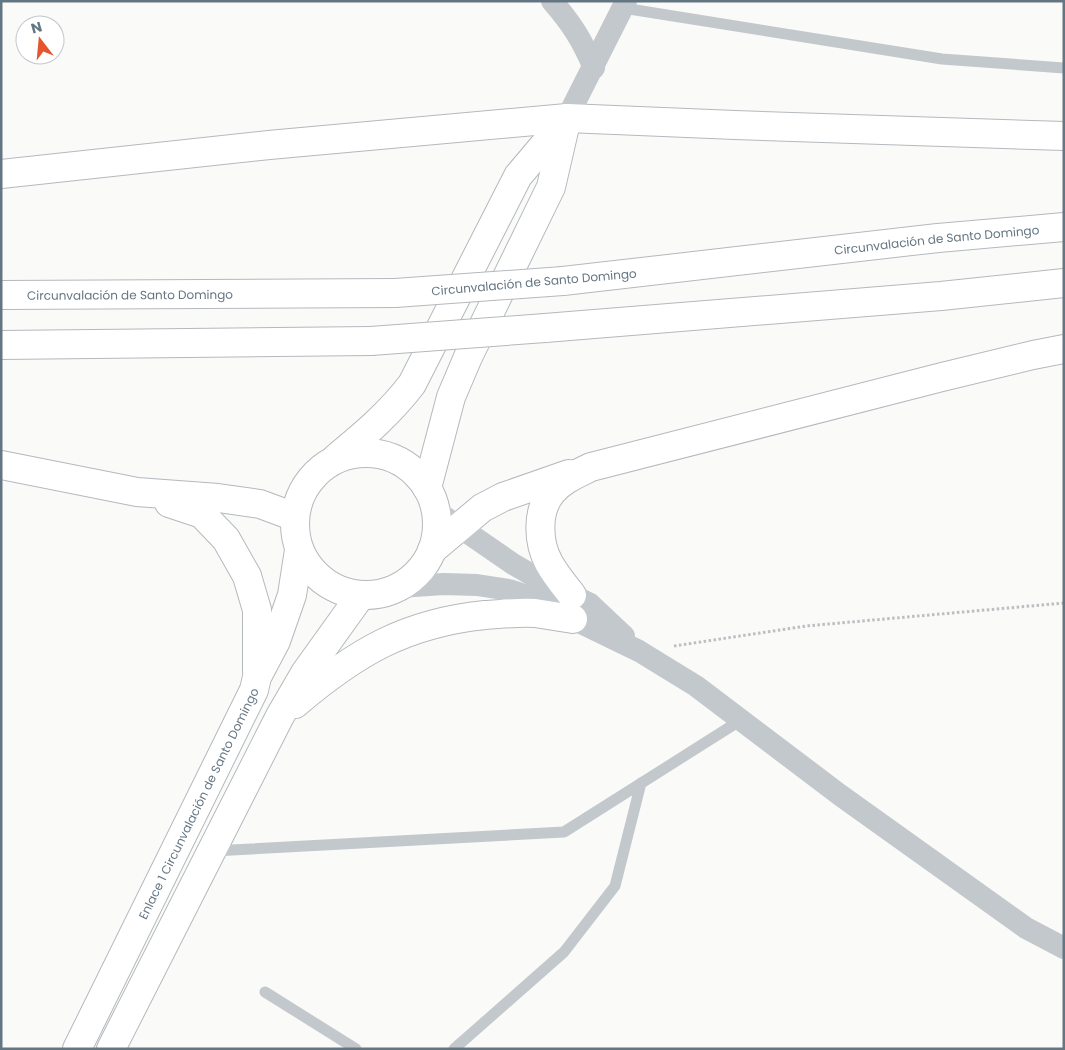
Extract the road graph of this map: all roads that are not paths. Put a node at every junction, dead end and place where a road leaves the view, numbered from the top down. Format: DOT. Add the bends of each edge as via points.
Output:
graph roads {
  1 [pos="552,1"];
  2 [pos="625,5"];
  3 [pos="594,68"];
  4 [pos="1064,68"];
  5 [pos="567,118"];
  6 [pos="1064,136"];
  7 [pos="1,174"];
  8 [pos="1064,227"];
  9 [pos="1064,283"];
  10 [pos="1,295"];
  11 [pos="1,345"];
  12 [pos="1064,349"];
  13 [pos="334,461"];
  14 [pos="1,465"];
  15 [pos="591,466"];
  16 [pos="137,492"];
  17 [pos="432,499"];
  18 [pos="295,517"];
  19 [pos="460,526"];
  20 [pos="299,550"];
  21 [pos="432,550"];
  22 [pos="399,587"];
  23 [pos="361,595"];
  24 [pos="573,607"];
  25 [pos="257,677"];
  26 [pos="280,716"];
  27 [pos="741,720"];
  28 [pos="641,784"];
  29 [pos="211,851"];
  30 [pos="1064,948"];
  31 [pos="265,992"];
  32 [pos="77,1049"];
  33 [pos="111,1049"];
  34 [pos="356,1049"];
  35 [pos="454,1049"];
  1 -- 3 [label="street" via="571,23"];
  2 -- 3 [label="street"];
  2 -- 4 [label="lane" via="942,59"];
  3 -- 5 [label="street"];
  5 -- 6 [label="highway"];
  5 -- 7 [label="highway"];
  5 -- 13 [label="highway" via="518,176 412,384 378,423"];
  5 -- 17 [label="highway" via="551,187 451,397"];
  8 -- 10 [label="highway, Circunvalación de Santo Domingo, bridge" via="938,238 563,281 395,293"];
  9 -- 11 [label="highway, bridge" via="941,296 371,341"];
  12 -- 15 [label="highway"];
  13 -- 17 [label="highway" via="363,453 393,458 418,476"];
  13 -- 18 [label="highway" via="307,484"];
  14 -- 16 [label="highway"];
  15 -- 19 [label="highway" via="503,497 482,508"];
  15 -- 24 [label="highway" via="564,481 551,493 542,514 541,538 549,562"];
  16 -- 18 [label="highway" via="260,504"];
  16 -- 25 [label="highway" via="202,514 226,539 247,576 257,610"];
  17 -- 19 [label="street"];
  17 -- 21 [label="highway" via="437,531"];
  18 -- 20 [label="highway"];
  19 -- 21 [label="highway"];
  19 -- 24 [label="street" via="539,579"];
  20 -- 23 [label="highway" via="317,577 330,586"];
  20 -- 25 [label="highway, Enlace 1 Circunvalación de Santo Domingo" via="292,595 276,641"];
  21 -- 22 [label="highway" via="413,578"];
  22 -- 23 [label="highway" via="374,595"];
  22 -- 24 [label="street" via="477,585"];
  23 -- 26 [label="highway" via="305,673"];
  24 -- 26 [label="highway" via="462,618 427,625 397,636 336,670"];
  24 -- 27 [label="street" via="590,604 639,651 696,686"];
  25 -- 32 [label="highway, Enlace 1 Circunvalación de Santo Domingo" via="254,690"];
  26 -- 29 [label="highway"];
  27 -- 28 [label="lane"];
  27 -- 30 [label="street" via="1026,928"];
  28 -- 29 [label="lane" via="564,832"];
  28 -- 35 [label="lane" via="615,886 564,952"];
  29 -- 33 [label="highway"];
  31 -- 34 [label="lane"];
}
